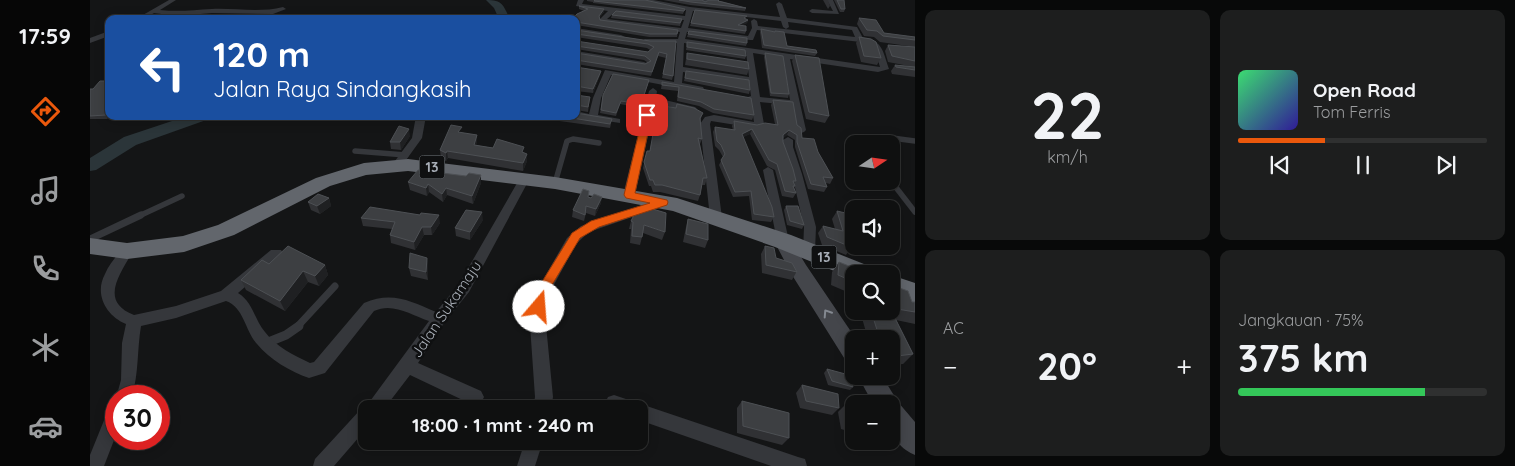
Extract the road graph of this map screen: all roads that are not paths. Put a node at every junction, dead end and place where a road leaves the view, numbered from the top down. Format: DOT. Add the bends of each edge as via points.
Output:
graph roads {
  1 [pos="174,0"];
  2 [pos="581,0"];
  3 [pos="608,0"];
  4 [pos="643,0"];
  5 [pos="829,0"];
  6 [pos="839,1"];
  7 [pos="780,4"];
  8 [pos="807,4"];
  9 [pos="600,8"];
  10 [pos="283,9"];
  11 [pos="690,9"];
  12 [pos="613,10"];
  13 [pos="154,11"];
  14 [pos="812,11"];
  15 [pos="146,15"];
  16 [pos="753,16"];
  17 [pos="687,18"];
  18 [pos="602,20"];
  19 [pos="784,20"];
  20 [pos="628,23"];
  21 [pos="721,23"];
  22 [pos="820,23"];
  23 [pos="755,28"];
  24 [pos="684,29"];
  25 [pos="580,31"];
  26 [pos="590,32"];
  27 [pos="787,32"];
  28 [pos="105,35"];
  29 [pos="614,36"];
  30 [pos="681,40"];
  31 [pos="860,40"];
  32 [pos="90,41"];
  33 [pos="649,41"];
  34 [pos="749,44"];
  35 [pos="878,46"];
  36 [pos="887,47"];
  37 [pos="580,52"];
  38 [pos="786,56"];
  39 [pos="646,57"];
  40 [pos="679,69"];
  41 [pos="640,78"];
  42 [pos="752,80"];
  43 [pos="678,85"];
  44 [pos="707,90"];
  45 [pos="744,97"];
  46 [pos="756,98"];
  47 [pos="795,102"];
  48 [pos="580,115"];
  49 [pos="593,117"];
  50 [pos="710,118"];
  51 [pos="420,120"];
  52 [pos="616,121"];
  53 [pos="801,130"];
  54 [pos="900,139"];
  55 [pos="788,140"];
  56 [pos="915,141"];
  57 [pos="599,143"];
  58 [pos="355,150"];
  59 [pos="401,160"];
  60 [pos="768,170"];
  61 [pos="525,178"];
  62 [pos="556,183"];
  63 [pos="898,190"];
  64 [pos="630,195"];
  65 [pos="182,196"];
  66 [pos="663,202"];
  67 [pos="915,212"];
  68 [pos="716,218"];
  69 [pos="90,239"];
  70 [pos="783,240"];
  71 [pos="90,246"];
  72 [pos="127,250"];
  73 [pos="810,251"];
  74 [pos="276,252"];
  75 [pos="845,266"];
  76 [pos="336,286"];
  77 [pos="900,288"];
  78 [pos="915,294"];
  79 [pos="226,295"];
  80 [pos="439,319"];
  81 [pos="134,321"];
  82 [pos="845,340"];
  83 [pos="266,343"];
  84 [pos="407,366"];
  85 [pos="127,385"];
  86 [pos="474,397"];
  87 [pos="380,400"];
  88 [pos="544,400"];
  89 [pos="648,415"];
  90 [pos="900,422"];
  91 [pos="358,425"];
  92 [pos="105,440"];
  93 [pos="915,442"];
  94 [pos="531,450"];
  95 [pos="95,466"];
  96 [pos="322,466"];
  97 [pos="526,466"];
  98 [pos="798,466"];
  1 -- 13 [label="street"];
  2 -- 9 [label="street" via="578,6"];
  3 -- 9 [label="street"];
  4 -- 11 [label="street"];
  5 -- 6 [label="street"];
  5 -- 14 [label="street" via="837,13"];
  7 -- 19 [label="street"];
  8 -- 14 [label="street"];
  9 -- 12 [label="street"];
  10 -- 13 [label="street" via="273,12 177,14"];
  11 -- 17 [label="street"];
  11 -- 21 [label="street"];
  12 -- 17 [label="street" via="627,8"];
  12 -- 18 [label="street"];
  13 -- 15 [label="street"];
  14 -- 22 [label="street"];
  16 -- 19 [label="street"];
  16 -- 21 [label="street"];
  16 -- 23 [label="street"];
  17 -- 24 [label="street"];
  18 -- 20 [label="street"];
  18 -- 26 [label="street"];
  19 -- 22 [label="street"];
  19 -- 27 [label="street"];
  20 -- 24 [label="street"];
  20 -- 29 [label="street"];
  21 -- 24 [label="street"];
  21 -- 34 [label="street"];
  22 -- 31 [label="street" via="856,26"];
  23 -- 27 [label="street"];
  23 -- 34 [label="street"];
  24 -- 30 [label="street"];
  25 -- 26 [label="street"];
  26 -- 29 [label="street"];
  27 -- 31 [label="street"];
  28 -- 32 [label="street"];
  29 -- 33 [label="street"];
  30 -- 33 [label="street"];
  30 -- 34 [label="street"];
  30 -- 40 [label="street" via="685,54"];
  31 -- 35 [label="street"];
  33 -- 39 [label="street"];
  34 -- 38 [label="street"];
  34 -- 42 [label="street" via="746,64"];
  35 -- 36 [label="street"];
  35 -- 38 [label="street" via="888,66 885,69"];
  37 -- 39 [label="street"];
  38 -- 47 [label="street"];
  39 -- 41 [label="street"];
  40 -- 42 [label="street"];
  40 -- 43 [label="street"];
  41 -- 43 [label="street"];
  41 -- 49 [label="street" via="604,72 594,98"];
  42 -- 46 [label="street"];
  43 -- 44 [label="street"];
  45 -- 46 [label="street"];
  46 -- 47 [label="street"];
  46 -- 50 [label="street" via="758,125"];
  47 -- 53 [label="street"];
  48 -- 49 [label="street"];
  49 -- 52 [label="street"];
  50 -- 64 [label="street" via="696,110 652,96"];
  50 -- 68 [label="street" via="705,124"];
  51 -- 59 [label="street" via="417,138"];
  54 -- 56 [label="lane"];
  55 -- 73 [label="street" via="810,227"];
  57 -- 62 [label="lane" via="567,141"];
  58 -- 59 [label="lane"];
  59 -- 61 [label="highway, 13"];
  59 -- 72 [label="highway, 13" via="323,182 205,238"];
  60 -- 70 [label="street"];
  61 -- 62 [label="highway, 13"];
  61 -- 80 [label="street, Jalan Sukamaju" via="472,274"];
  62 -- 64 [label="highway, 13"];
  63 -- 67 [label="lane"];
  64 -- 66 [label="highway, 13"];
  65 -- 69 [label="lane"];
  66 -- 68 [label="highway, 13"];
  66 -- 88 [label="street" via="585,229 566,248 546,285 539,307 538,342"];
  68 -- 70 [label="highway, 13"];
  70 -- 73 [label="highway, 13"];
  82 -- 70 [label="main road, one-way"];
  71 -- 72 [label="highway, 13"];
  72 -- 81 [label="street" via="110,276 108,295 113,309"];
  73 -- 75 [label="highway, 13"];
  74 -- 79 [label="street"];
  76 -- 83 [label="lane" via="300,325"];
  77 -- 78 [label="highway"];
  79 -- 81 [label="street" via="176,312"];
  79 -- 83 [label="street" via="241,300 258,335"];
  80 -- 83 [label="street" via="389,301 375,303 319,368 312,371"];
  80 -- 84 [label="street, Jalan Sukamaju"];
  81 -- 85 [label="street"];
  84 -- 86 [label="street"];
  84 -- 87 [label="street, Jalan Sukamaju"];
  89 -- 98 [label="street"];
  90 -- 93 [label="main road"];
  91 -- 96 [label="street"];
  92 -- 95 [label="street"];
  94 -- 97 [label="street"];
}
